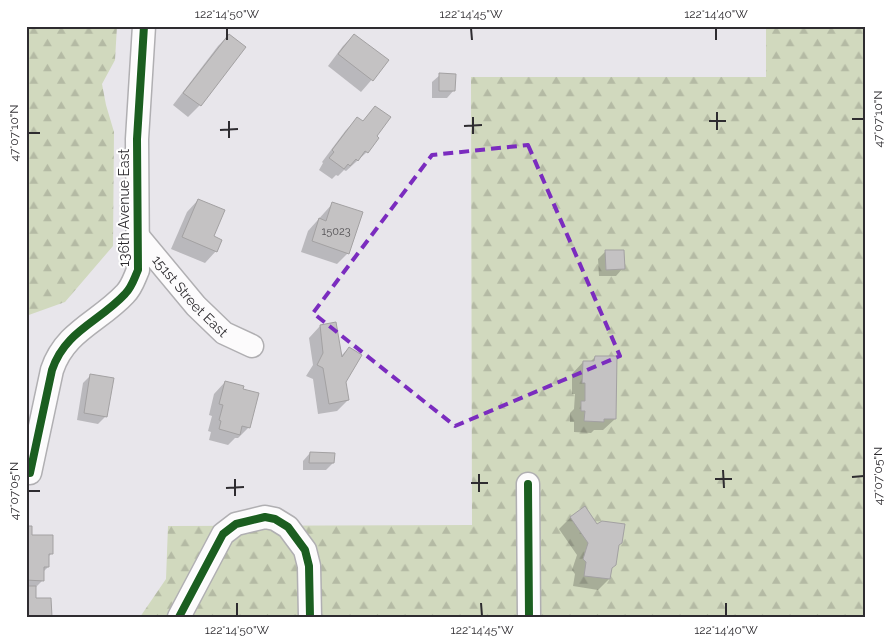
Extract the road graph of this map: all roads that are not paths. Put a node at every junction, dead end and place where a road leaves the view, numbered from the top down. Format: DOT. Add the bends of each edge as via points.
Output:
graph roads {
  1 [pos="144,26"];
  2 [pos="137,235"];
  3 [pos="252,346"];
  4 [pos="28,473"];
  5 [pos="528,484"];
  6 [pos="179,617"];
  7 [pos="310,617"];
  8 [pos="529,617"];
  1 -- 2 [label="street, 136th Avenue East" via="137,139"];
  2 -- 3 [label="street, 151st Street East" via="196,306 224,333"];
  2 -- 4 [label="street, 136th Avenue East" via="138,270 132,286 81,330 56,357"];
  5 -- 8 [label="street"];
  6 -- 7 [label="street" via="223,534 236,524 265,517 275,518 288,527 305,550 309,566"];
}
